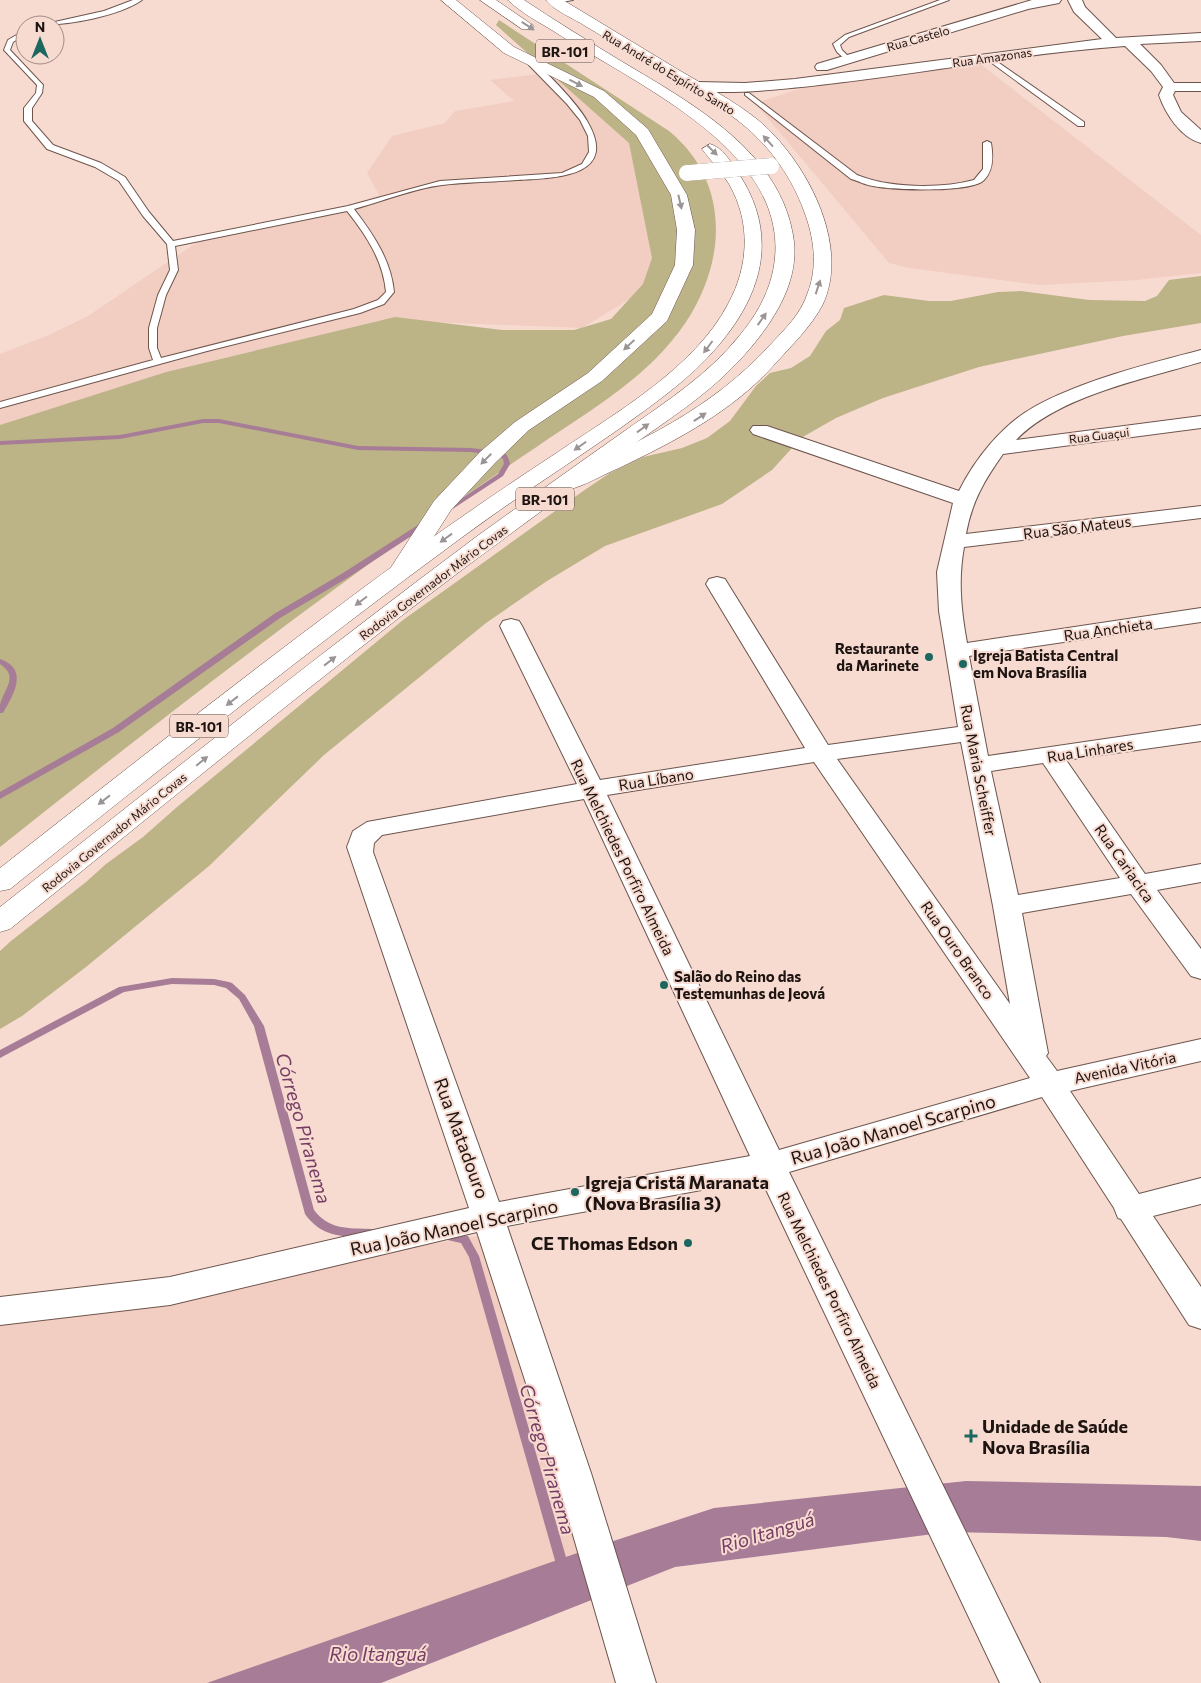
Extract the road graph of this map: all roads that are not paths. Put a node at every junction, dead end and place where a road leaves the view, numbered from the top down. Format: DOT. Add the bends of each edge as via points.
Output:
graph roads {
  1 [pos="139,0"];
  2 [pos="448,0"];
  3 [pos="487,0"];
  4 [pos="515,0"];
  5 [pos="946,0"];
  6 [pos="1054,0"];
  7 [pos="1075,0"];
  8 [pos="555,1"];
  9 [pos="65,21"];
  10 [pos="543,27"];
  11 [pos="0,38"];
  12 [pos="15,38"];
  13 [pos="1201,38"];
  14 [pos="10,41"];
  15 [pos="1129,42"];
  16 [pos="1113,43"];
  17 [pos="987,57"];
  18 [pos="526,60"];
  19 [pos="849,60"];
  20 [pos="784,83"];
  21 [pos="697,86"];
  22 [pos="1170,87"];
  23 [pos="1201,87"];
  24 [pos="747,94"];
  25 [pos="732,108"];
  26 [pos="666,115"];
  27 [pos="1081,124"];
  28 [pos="1201,138"];
  29 [pos="986,143"];
  30 [pos="779,165"];
  31 [pos="678,174"];
  32 [pos="349,208"];
  33 [pos="171,244"];
  34 [pos="1201,356"];
  35 [pos="158,362"];
  36 [pos="0,405"];
  37 [pos="1201,422"];
  38 [pos="760,430"];
  39 [pos="997,449"];
  40 [pos="562,486"];
  41 [pos="964,500"];
  42 [pos="1201,512"];
  43 [pos="954,542"];
  44 [pos="400,572"];
  45 [pos="717,584"];
  46 [pos="1201,615"];
  47 [pos="511,626"];
  48 [pos="956,650"];
  49 [pos="971,733"];
  50 [pos="1201,733"];
  51 [pos="820,752"];
  52 [pos="1051,756"];
  53 [pos="978,765"];
  54 [pos="592,790"];
  55 [pos="360,852"];
  56 [pos="1201,873"];
  57 [pos="0,882"];
  58 [pos="1138,884"];
  59 [pos="1007,906"];
  60 [pos="0,922"];
  61 [pos="1201,969"];
  62 [pos="1201,1050"];
  63 [pos="1041,1071"];
  64 [pos="770,1165"];
  65 [pos="1201,1191"];
  66 [pos="1129,1209"];
  67 [pos="490,1216"];
  68 [pos="0,1310"];
  69 [pos="1201,1315"];
  70 [pos="636,1683"];
  71 [pos="1020,1683"];
  1 -- 9 [label="lane" via="106,13"];
  2 -- 18 [label="main road, Rodovia Governador Mário Covas"];
  3 -- 10 [label="main road, Rodovia Governador Mário Covas / BR-101, one-way"];
  4 -- 10 [label="main road, Rodovia Governador Mário Covas / BR-101"];
  5 -- 19 [label="lane" via="847,36 836,44"];
  6 -- 19 [label="street, Rua Castelo" via="1026,5"];
  7 -- 16 [label="street" via="1079,9"];
  8 -- 10 [label="main road"];
  8 -- 21 [label="main road, Rua André do Espírito Santo"];
  40 -- 10 [label="main road, Rodovia Governador Mário Covas / BR-101, one-way" via="693,391 737,352 767,312 786,257 785,238 776,204 758,174 734,146 686,108"];
  11 -- 14 [label="lane"];
  12 -- 14 [label="lane"];
  13 -- 15 [label="street, Rua Amazonas"];
  14 -- 33 [label="lane" via="7,50 40,85 28,108 28,121 50,147 98,165 122,179"];
  15 -- 16 [label="street, Rua Amazonas"];
  15 -- 22 [label="street"];
  16 -- 17 [label="street, Rua Amazonas"];
  17 -- 20 [label="street, Rua Amazonas"];
  17 -- 27 [label="lane"];
  18 -- 31 [label="main road, Rodovia Governador Mário Covas, one-way" via="598,94 642,132"];
  18 -- 32 [label="lane" via="576,110 592,132 595,149 589,162 576,172 562,175 440,183"];
  19 -- 20 [label="street, Rua Castelo" via="818,68"];
  20 -- 21 [label="street, Rua Amazonas" via="734,89"];
  20 -- 24 [label="street, Rua Amazonas"];
  21 -- 25 [label="main road, Rua André do Espírito Santo"];
  22 -- 23 [label="street"];
  22 -- 28 [label="street" via="1166,95 1170,108 1178,120"];
  24 -- 25 [label="street, Rua Amazonas" via="740,97"];
  24 -- 29 [label="lane" via="854,177 872,184 921,186 977,182 987,167"];
  30 -- 25 [label="main road, Rua André do Espírito Santo, one-way" via="753,124"];
  26 -- 44 [label="main road, Rodovia Governador Mário Covas / BR-101, one-way" via="694,134 730,170 752,214 754,259 751,275 736,307 704,353 658,392"];
  30 -- 31 [label="main road, bridge"];
  40 -- 30 [label="main road, Rua André do Espírito Santo, one-way" via="673,434 716,407 756,374 806,317 824,262 820,228 810,205"];
  31 -- 44 [label="main road, Rodovia Governador Mário Covas, one-way" via="686,230 684,265 660,316 595,377 522,426 488,457 442,506"];
  32 -- 33 [label="lane"];
  32 -- 35 [label="lane" via="365,228 390,279 390,292 381,302"];
  33 -- 35 [label="lane" via="174,270 162,295 153,328 153,348"];
  34 -- 39 [label="street, Rua Maria Scheiffer" via="1096,387 1041,411"];
  35 -- 36 [label="lane"];
  37 -- 39 [label="street, Rua Guaçui"];
  38 -- 41 [label="street"];
  39 -- 41 [label="street, Rua Maria Scheiffer"];
  60 -- 40 [label="main road, Rodovia Governador Mário Covas / BR-101, one-way" via="246,726"];
  41 -- 43 [label="street, Rua Maria Scheiffer"];
  42 -- 43 [label="street, Rua São Mateus"];
  43 -- 48 [label="street, Rua Maria Scheiffer" via="948,572"];
  44 -- 57 [label="main road, Rodovia Governador Mário Covas / BR-101, one-way"];
  45 -- 51 [label="street, Rua Ouro Branco"];
  46 -- 48 [label="street, Rua Anchieta"];
  47 -- 54 [label="street, Rua Melchiedes Porfiro Almeida"];
  48 -- 49 [label="street, Rua Maria Scheiffer"];
  49 -- 51 [label="street, Rua Líbano"];
  49 -- 53 [label="street, Rua Maria Scheiffer"];
  50 -- 52 [label="street, Rua Linhares"];
  51 -- 54 [label="street, Rua Líbano"];
  51 -- 63 [label="street, Rua Ouro Branco"];
  52 -- 53 [label="street, Rua Linhares"];
  52 -- 58 [label="street, Rua Cariacica"];
  53 -- 59 [label="street, Rua Maria Scheiffer"];
  54 -- 55 [label="street, Rua Líbano" via="376,828 360,839"];
  54 -- 64 [label="street, Rua Melchiedes Porfiro Almeida"];
  55 -- 67 [label="street, Rua Matadouro"];
  56 -- 58 [label="street"];
  58 -- 59 [label="street"];
  58 -- 61 [label="street, Rua Cariacica"];
  59 -- 63 [label="street, Rua Maria Scheiffer"];
  62 -- 63 [label="street, Avenida Vitória"];
  63 -- 64 [label="street, Rua João Manoel Scarpino"];
  63 -- 66 [label="street, Rua Ouro Branco"];
  64 -- 67 [label="street, Rua João Manoel Scarpino"];
  64 -- 71 [label="street, Rua Melchiedes Porfiro Almeida"];
  65 -- 66 [label="street"];
  66 -- 69 [label="street, Rua Ouro Branco"];
  67 -- 68 [label="street, Rua João Manoel Scarpino" via="170,1291"];
  67 -- 70 [label="street, Rua Matadouro" via="595,1539"];
}
